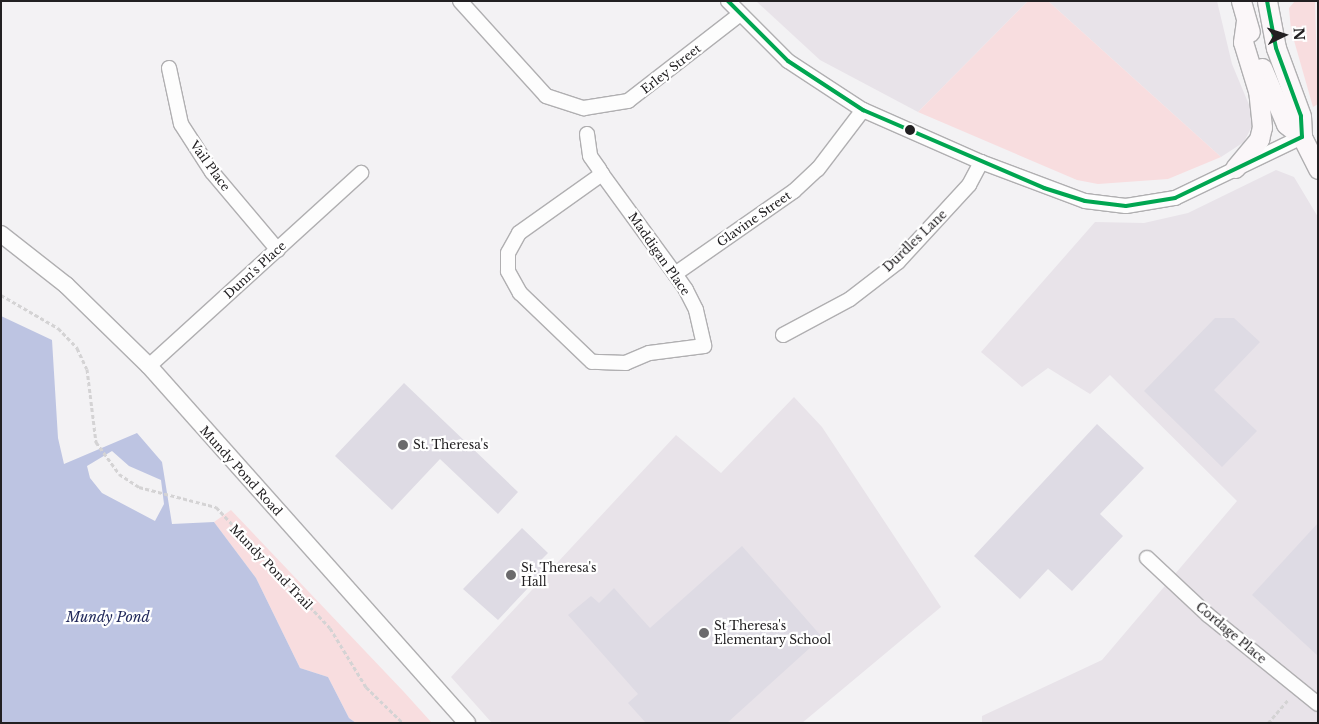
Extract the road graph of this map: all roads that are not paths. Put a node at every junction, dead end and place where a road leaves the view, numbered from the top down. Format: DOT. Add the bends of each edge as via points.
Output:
graph roads {
  1 [pos="460,1"];
  2 [pos="728,1"];
  3 [pos="1242,1"];
  4 [pos="1267,1"];
  5 [pos="739,15"];
  6 [pos="1246,21"];
  7 [pos="169,68"];
  8 [pos="863,110"];
  9 [pos="587,134"];
  10 [pos="1302,136"];
  11 [pos="981,162"];
  12 [pos="1235,168"];
  13 [pos="1318,169"];
  14 [pos="361,173"];
  15 [pos="602,174"];
  16 [pos="1,234"];
  17 [pos="278,250"];
  18 [pos="675,274"];
  19 [pos="783,335"];
  20 [pos="149,366"];
  21 [pos="1147,558"];
  22 [pos="1318,704"];
  23 [pos="467,723"];
  1 -- 5 [label="street, Erley Street" via="546,96 584,108 606,108 635,97"];
  2 -- 5 [label="street"];
  3 -- 6 [label="main road"];
  4 -- 10 [label="main road" via="1276,48 1301,116"];
  5 -- 8 [label="street" via="788,60"];
  6 -- 10 [label="main road" via="1274,100 1286,124"];
  6 -- 12 [label="main road" via="1243,42 1258,91 1262,127 1259,139"];
  7 -- 17 [label="street, Vail Place" via="181,124 212,172"];
  8 -- 11 [label="street"];
  8 -- 18 [label="street, Glavine Street" via="818,169 794,191"];
  9 -- 15 [label="street, Maddigan Place" via="590,156"];
  10 -- 12 [label="street"];
  10 -- 13 [label="main road"];
  11 -- 12 [label="street" via="1085,201 1126,206 1175,198"];
  11 -- 19 [label="street, Durdles Lane" via="969,185 898,262 850,299"];
  14 -- 17 [label="street, Dunn's Place"];
  15 -- 18 [label="street, Maddigan Place"];
  15 -- 18 [label="street, Maddigan Place" via="519,233 508,253 508,271 520,293 592,362 618,364 675,348 704,346 696,310"];
  16 -- 20 [label="street, Mundy Pond Road" via="66,285"];
  17 -- 20 [label="street, Dunn's Place"];
  20 -- 23 [label="street, Mundy Pond Road"];
  21 -- 22 [label="street, Cordage Place" via="1208,615"];
}
